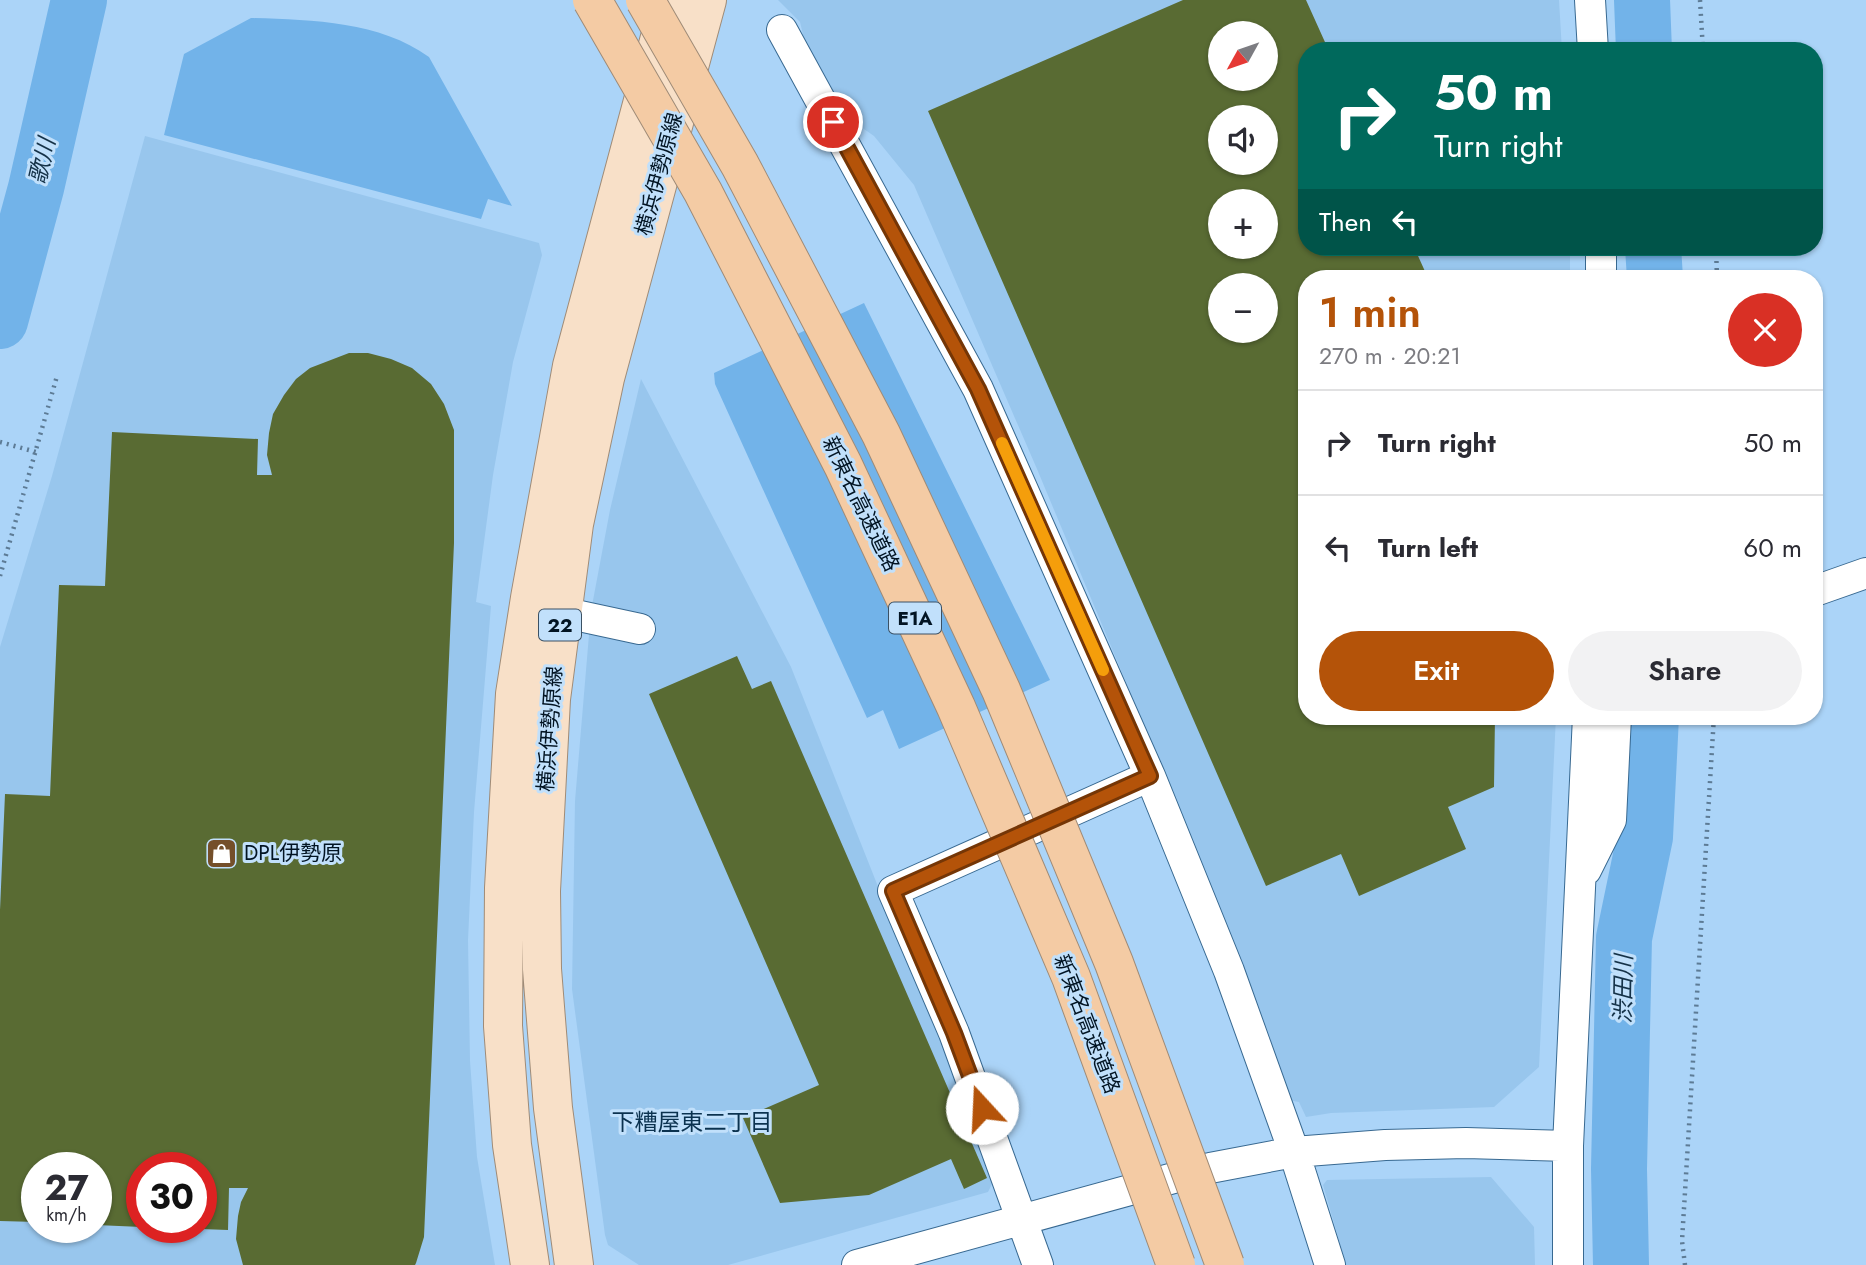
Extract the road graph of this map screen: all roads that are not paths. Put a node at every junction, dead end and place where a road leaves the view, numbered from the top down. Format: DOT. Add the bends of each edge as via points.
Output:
graph roads {
  1 [pos="592,0"];
  2 [pos="645,0"];
  3 [pos="670,0"];
  4 [pos="707,0"];
  5 [pos="1590,0"];
  6 [pos="782,30"];
  7 [pos="1592,42"];
  8 [pos="1866,573"];
  9 [pos="1823,589"];
  10 [pos="561,612"];
  11 [pos="640,629"];
  12 [pos="1588,725"];
  13 [pos="1616,725"];
  14 [pos="1150,776"];
  15 [pos="1581,879"];
  16 [pos="1568,1146"];
  17 [pos="1294,1152"];
  18 [pos="1022,1219"];
  19 [pos="530,1265"];
  20 [pos="574,1265"];
  21 [pos="857,1265"];
  22 [pos="1038,1265"];
  23 [pos="1176,1265"];
  24 [pos="1225,1265"];
  25 [pos="1330,1265"];
  26 [pos="1567,1265"];
  1 -- 23 [label="highway, 新東名高速道路 / E1A, bridge" via="709,204 843,465 957,707 1071,977"];
  2 -- 24 [label="highway, E1A, bridge" via="740,164 874,422 1001,690 1114,963"];
  3 -- 19 [label="main road, 横浜伊勢原線 / 22" via="572,366 515,694 504,888 503,1026 512,1145"];
  4 -- 10 [label="main road, 横浜伊勢原線 / 22" via="605,378"];
  5 -- 7 [label="street"];
  6 -- 14 [label="street" via="978,389"];
  8 -- 9 [label="street"];
  10 -- 11 [label="street"];
  10 -- 20 [label="main road, 横浜伊勢原線 / 22" via="547,753 542,943 553,1108"];
  12 -- 15 [label="street"];
  13 -- 15 [label="street" via="1611,820"];
  14 -- 17 [label="street" via="1229,971"];
  14 -- 18 [label="street" via="893,891 954,1033"];
  15 -- 16 [label="street"];
  16 -- 17 [label="street" via="1465,1143"];
  16 -- 26 [label="street"];
  17 -- 18 [label="street" via="1210,1168"];
  17 -- 25 [label="street"];
  18 -- 21 [label="street"];
  18 -- 22 [label="street"];
}
